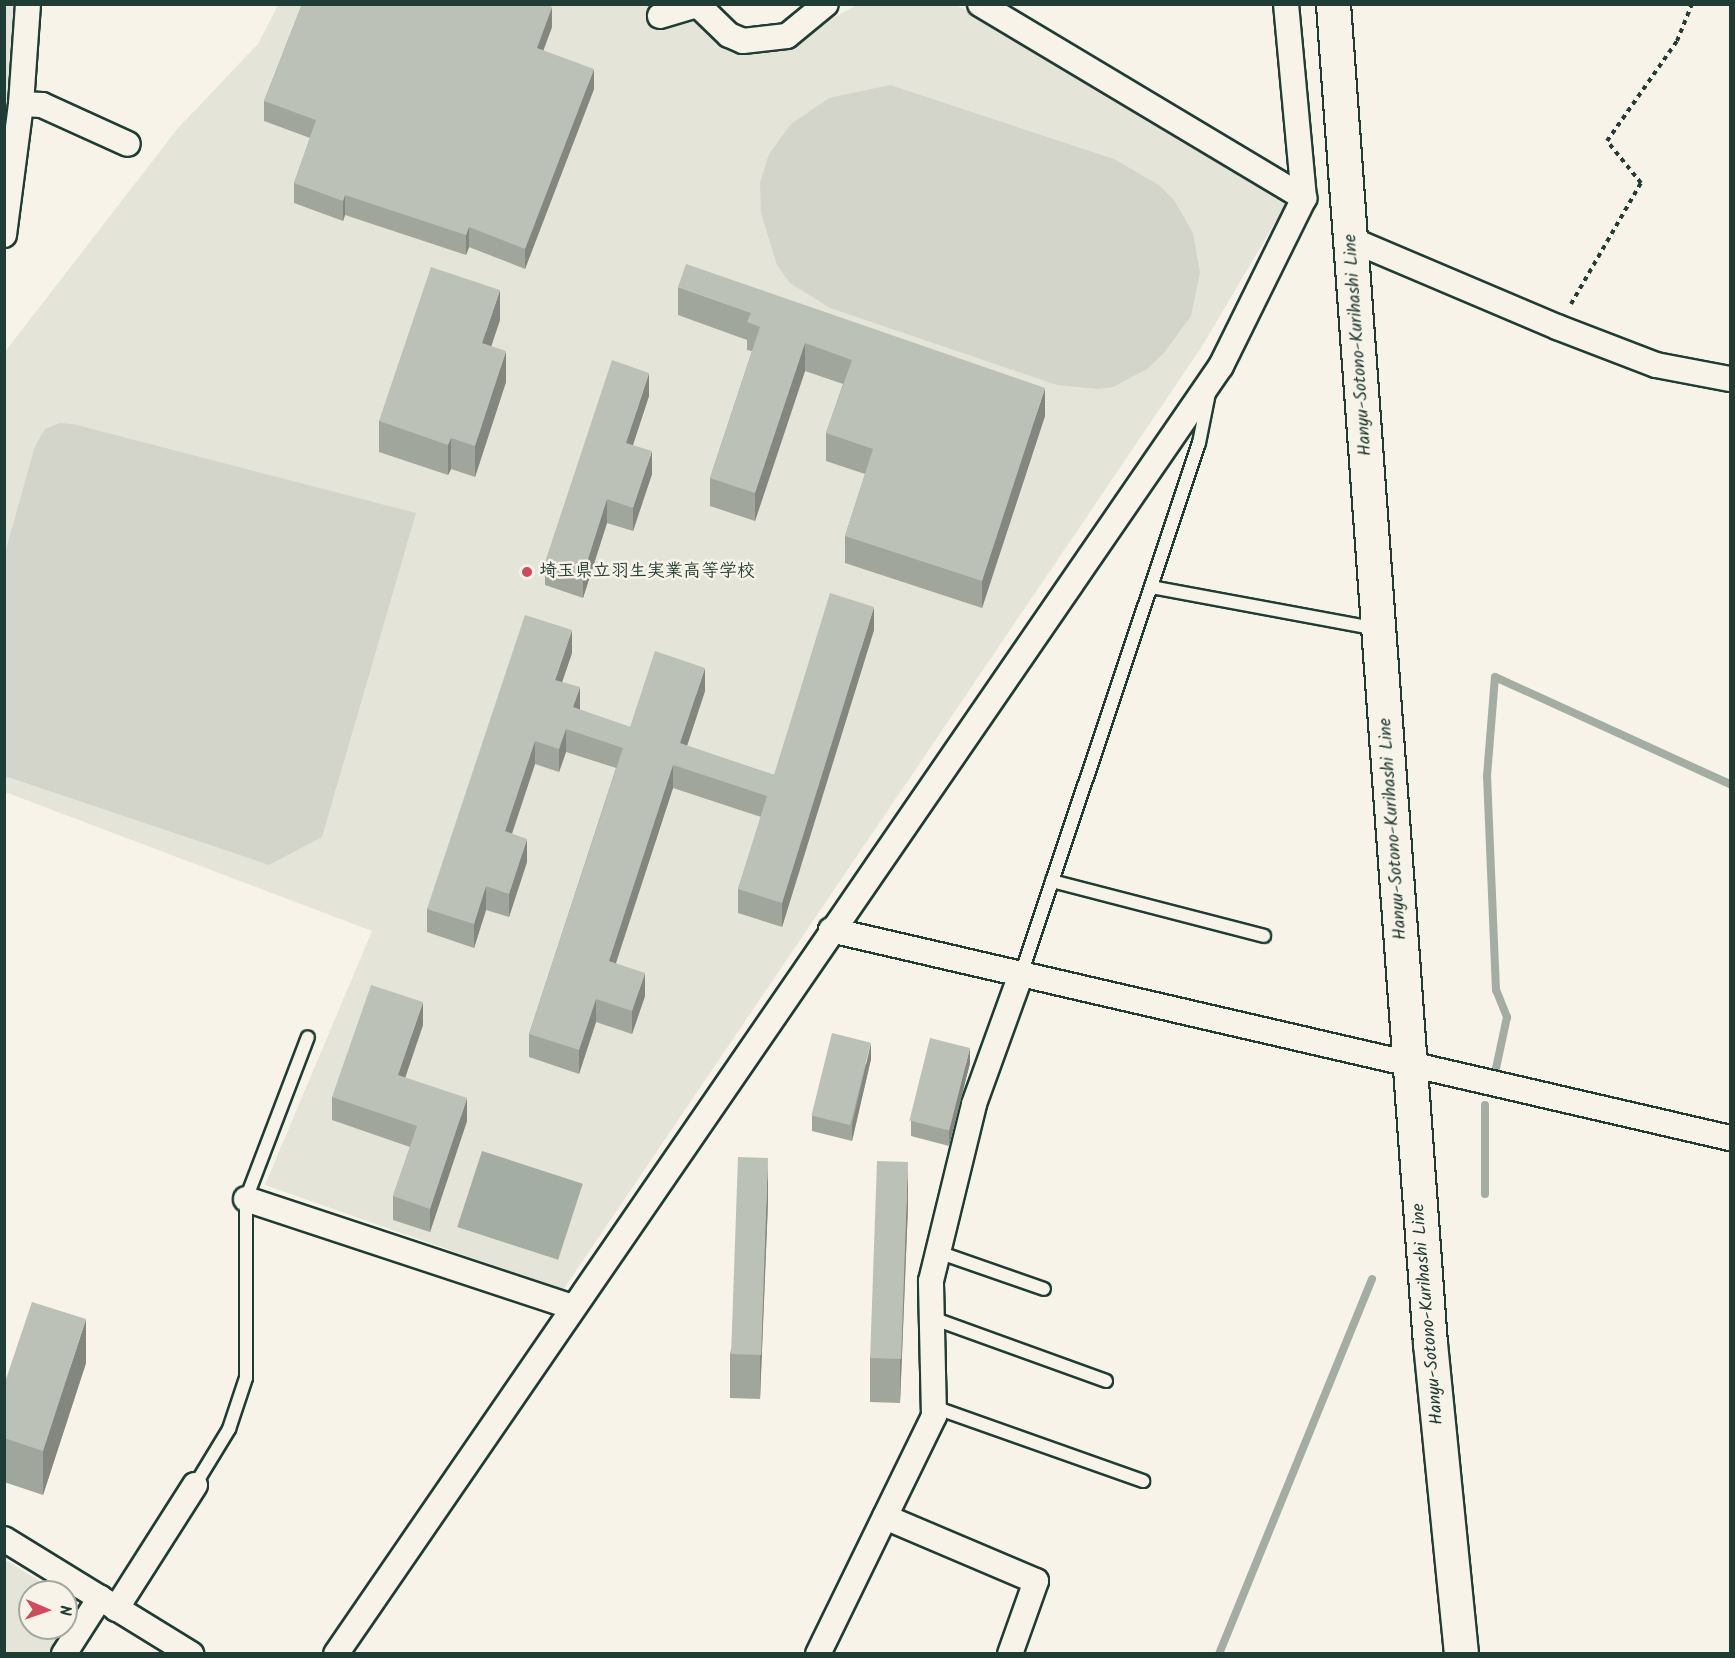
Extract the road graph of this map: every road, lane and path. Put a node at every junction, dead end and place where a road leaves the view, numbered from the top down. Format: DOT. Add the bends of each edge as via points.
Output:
graph roads {
  1 [pos="28,4"];
  2 [pos="826,4"];
  3 [pos="980,4"];
  4 [pos="1286,4"];
  5 [pos="1333,4"];
  6 [pos="1692,4"];
  7 [pos="700,6"];
  8 [pos="660,16"];
  9 [pos="21,104"];
  10 [pos="128,144"];
  11 [pos="1304,198"];
  12 [pos="4,235"];
  13 [pos="1352,240"];
  14 [pos="1557,327"];
  15 [pos="1731,379"];
  16 [pos="1212,380"];
  17 [pos="1151,587"];
  18 [pos="1380,630"];
  19 [pos="1052,881"];
  20 [pos="831,930"];
  21 [pos="1264,936"];
  22 [pos="1021,974"];
  23 [pos="308,1037"];
  24 [pos="1410,1065"];
  25 [pos="1731,1138"];
  26 [pos="246,1199"];
  27 [pos="938,1252"];
  28 [pos="1044,1289"];
  29 [pos="573,1307"];
  30 [pos="932,1318"];
  31 [pos="1106,1381"];
  32 [pos="933,1407"];
  33 [pos="1143,1481"];
  34 [pos="195,1485"];
  35 [pos="885,1517"];
  36 [pos="4,1539"];
  37 [pos="108,1603"];
  38 [pos="64,1653"];
  39 [pos="191,1653"];
  40 [pos="336,1653"];
  41 [pos="818,1653"];
  42 [pos="1010,1653"];
  43 [pos="1461,1653"];
  1 -- 9 [label="street"];
  2 -- 7 [label="street" via="787,36 743,41 729,35"];
  3 -- 11 [label="street"];
  4 -- 11 [label="street"];
  5 -- 13 [label="main road, Hanyu-Sotono-Kurihashi Line"];
  6 -- 14 [label="path" via="1677,41 1607,141 1641,183"];
  7 -- 8 [label="street"];
  9 -- 10 [label="street" via="42,105"];
  9 -- 12 [label="street"];
  11 -- 16 [label="street"];
  13 -- 14 [label="street"];
  13 -- 18 [label="main road, Hanyu-Sotono-Kurihashi Line"];
  14 -- 15 [label="street" via="1656,365"];
  16 -- 17 [label="lane" via="1199,444"];
  16 -- 20 [label="street"];
  17 -- 18 [label="lane"];
  17 -- 19 [label="lane"];
  18 -- 24 [label="main road, Hanyu-Sotono-Kurihashi Line"];
  19 -- 21 [label="lane"];
  19 -- 22 [label="lane"];
  20 -- 22 [label="street"];
  20 -- 29 [label="street"];
  22 -- 24 [label="street"];
  22 -- 27 [label="street" via="974,1104"];
  23 -- 26 [label="lane"];
  24 -- 25 [label="street"];
  24 -- 43 [label="main road, Hanyu-Sotono-Kurihashi Line" via="1430,1343"];
  26 -- 29 [label="street"];
  26 -- 34 [label="lane" via="246,1377 229,1429"];
  27 -- 28 [label="lane"];
  27 -- 30 [label="street" via="931,1281"];
  29 -- 40 [label="street"];
  30 -- 31 [label="lane"];
  30 -- 32 [label="street"];
  32 -- 33 [label="lane"];
  32 -- 35 [label="street" via="934,1416"];
  34 -- 37 [label="street"];
  35 -- 41 [label="street"];
  35 -- 42 [label="street" via="1036,1581"];
  36 -- 37 [label="street"];
  37 -- 38 [label="street"];
  37 -- 39 [label="street"];
}
